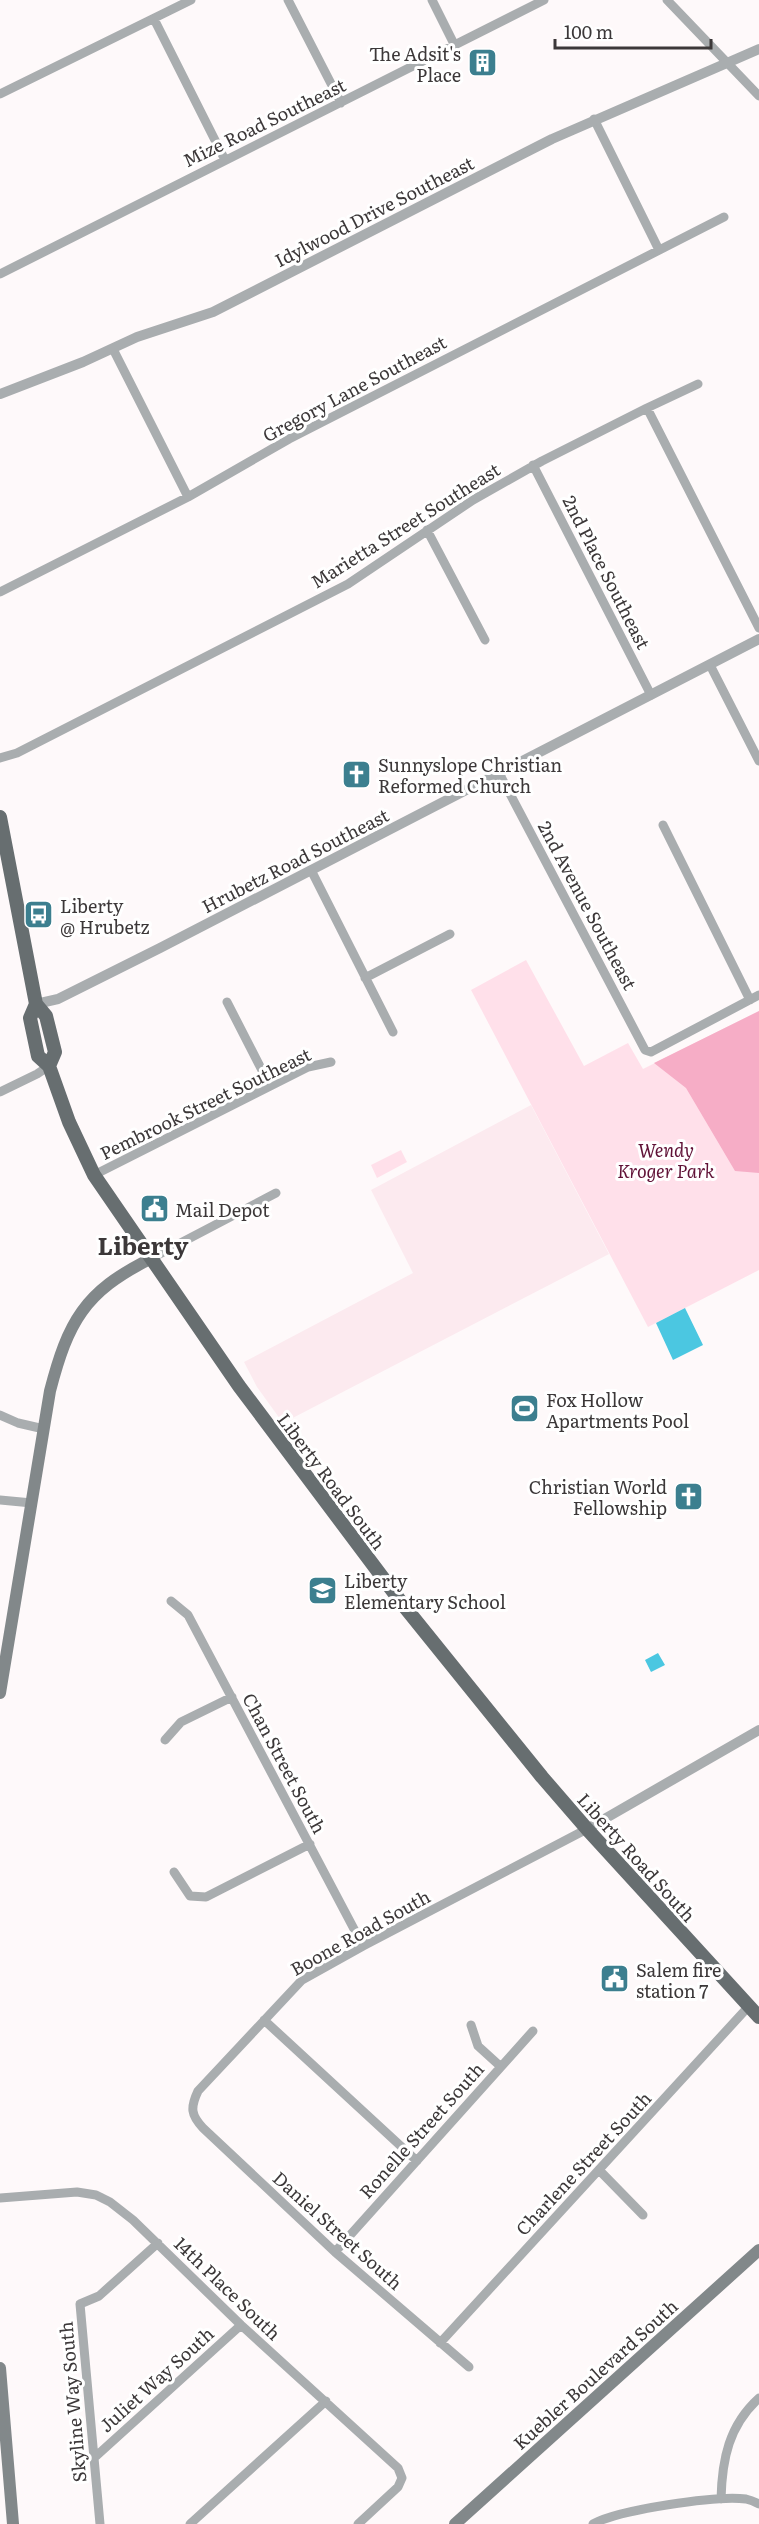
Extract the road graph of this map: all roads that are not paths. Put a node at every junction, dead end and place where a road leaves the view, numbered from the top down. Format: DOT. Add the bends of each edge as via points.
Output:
graph roads {
  1 [pos="191,0"];
  2 [pos="288,0"];
  3 [pos="432,0"];
  4 [pos="544,0"];
  5 [pos="668,0"];
  6 [pos="154,19"];
  7 [pos="455,46"];
  8 [pos="759,50"];
  9 [pos="728,62"];
  10 [pos="0,94"];
  11 [pos="759,96"];
  12 [pos="341,102"];
  13 [pos="594,119"];
  14 [pos="225,160"];
  15 [pos="724,217"];
  16 [pos="659,250"];
  17 [pos="0,274"];
  18 [pos="113,349"];
  19 [pos="698,384"];
  20 [pos="0,394"];
  21 [pos="646,408"];
  22 [pos="533,465"];
  23 [pos="188,497"];
  24 [pos="427,530"];
  25 [pos="0,592"];
  26 [pos="759,628"];
  27 [pos="759,639"];
  28 [pos="485,640"];
  29 [pos="710,665"];
  30 [pos="651,694"];
  31 [pos="0,758"];
  32 [pos="759,761"];
  33 [pos="499,773"];
  34 [pos="0,817"];
  35 [pos="663,825"];
  36 [pos="311,870"];
  37 [pos="450,934"];
  38 [pos="365,978"];
  39 [pos="755,998"];
  40 [pos="227,1002"];
  41 [pos="36,1004"];
  42 [pos="393,1032"];
  43 [pos="331,1062"];
  44 [pos="49,1066"];
  45 [pos="270,1086"];
  46 [pos="0,1092"];
  47 [pos="94,1175"];
  48 [pos="276,1193"];
  49 [pos="150,1259"];
  50 [pos="0,1415"];
  51 [pos="44,1429"];
  52 [pos="0,1500"];
  53 [pos="32,1503"];
  54 [pos="171,1601"];
  55 [pos="0,1693"];
  56 [pos="232,1697"];
  57 [pos="759,1730"];
  58 [pos="165,1740"];
  59 [pos="586,1829"];
  60 [pos="310,1844"];
  61 [pos="174,1872"];
  62 [pos="363,1946"];
  63 [pos="749,2006"];
  64 [pos="759,2017"];
  65 [pos="264,2020"];
  66 [pos="471,2025"];
  67 [pos="533,2031"];
  68 [pos="500,2066"];
  69 [pos="192,2111"];
  70 [pos="417,2161"];
  71 [pos="598,2170"];
  72 [pos="0,2198"];
  73 [pos="643,2215"];
  74 [pos="158,2243"];
  75 [pos="759,2250"];
  76 [pos="335,2252"];
  77 [pos="241,2325"];
  78 [pos="440,2343"];
  79 [pos="469,2367"];
  80 [pos="0,2368"];
  81 [pos="759,2398"];
  82 [pos="326,2401"];
  83 [pos="3,2417"];
  84 [pos="94,2458"];
  85 [pos="721,2499"];
  86 [pos="759,2504"];
  87 [pos="13,2524"];
  88 [pos="100,2524"];
  89 [pos="190,2524"];
  90 [pos="358,2524"];
  91 [pos="455,2524"];
  92 [pos="593,2524"];
  1 -- 6 [label="street"];
  2 -- 12 [label="street"];
  3 -- 7 [label="street"];
  4 -- 7 [label="street, Mize Road Southeast"];
  5 -- 9 [label="street"];
  6 -- 10 [label="street"];
  6 -- 14 [label="street"];
  7 -- 12 [label="street, Mize Road Southeast"];
  8 -- 9 [label="street, Idylwood Drive Southeast"];
  9 -- 11 [label="street"];
  9 -- 13 [label="street, Idylwood Drive Southeast"];
  12 -- 14 [label="street, Mize Road Southeast"];
  13 -- 16 [label="street"];
  13 -- 18 [label="street, Idylwood Drive Southeast" via="213,312"];
  14 -- 17 [label="street, Mize Road Southeast"];
  15 -- 16 [label="street, Gregory Lane Southeast"];
  16 -- 23 [label="street, Gregory Lane Southeast" via="289,439"];
  18 -- 20 [label="street, Idylwood Drive Southeast"];
  18 -- 23 [label="street"];
  19 -- 21 [label="street, Marietta Street Southeast"];
  21 -- 22 [label="street, Marietta Street Southeast"];
  21 -- 26 [label="street"];
  22 -- 24 [label="street, Marietta Street Southeast"];
  22 -- 30 [label="street, 2nd Place Southeast"];
  23 -- 25 [label="street, Gregory Lane Southeast"];
  24 -- 28 [label="street"];
  24 -- 31 [label="street, Marietta Street Southeast" via="348,584 17,753"];
  27 -- 29 [label="street, Hrubetz Road Southeast"];
  29 -- 30 [label="street, Hrubetz Road Southeast"];
  29 -- 32 [label="street"];
  30 -- 33 [label="street, Hrubetz Road Southeast"];
  33 -- 36 [label="street, Hrubetz Road Southeast"];
  33 -- 39 [label="street, 2nd Avenue Southeast" via="648,1052"];
  34 -- 41 [label="main road, Liberty Road South"];
  35 -- 39 [label="street"];
  36 -- 38 [label="street"];
  36 -- 41 [label="street, Hrubetz Road Southeast" via="58,999"];
  37 -- 38 [label="street"];
  38 -- 42 [label="street"];
  40 -- 45 [label="street"];
  41 -- 44 [label="main road, Liberty Road South" via="46,1016 55,1052"];
  43 -- 45 [label="street, Pembrook Street Southeast" via="308,1067"];
  44 -- 46 [label="street"];
  44 -- 47 [label="main road, Liberty Road South"];
  45 -- 47 [label="street, Pembrook Street Southeast"];
  47 -- 49 [label="main road, Liberty Road South"];
  48 -- 49 [label="street"];
  49 -- 51 [label="main road" via="99,1291 76,1319 60,1352"];
  49 -- 59 [label="main road, Liberty Road South" via="348,1534"];
  50 -- 51 [label="street"];
  51 -- 53 [label="main road"];
  52 -- 53 [label="street"];
  53 -- 55 [label="main road"];
  54 -- 56 [label="street, Chan Street South" via="188,1615"];
  56 -- 58 [label="street" via="181,1722"];
  56 -- 60 [label="street, Chan Street South"];
  57 -- 59 [label="street"];
  59 -- 62 [label="street, Boone Road South"];
  59 -- 63 [label="main road, Liberty Road South"];
  60 -- 61 [label="street" via="206,1897 190,1896"];
  60 -- 62 [label="street, Chan Street South"];
  62 -- 65 [label="street, Boone Road South" via="302,1980"];
  63 -- 64 [label="main road, Liberty Road South"];
  63 -- 71 [label="street, Charlene Street South"];
  65 -- 69 [label="street, Boone Road South" via="198,2091"];
  65 -- 70 [label="street"];
  66 -- 68 [label="street" via="478,2046"];
  67 -- 68 [label="street, Ronelle Street South"];
  68 -- 70 [label="street, Ronelle Street South"];
  69 -- 76 [label="street, Daniel Street South" via="203,2128"];
  70 -- 76 [label="street, Ronelle Street South"];
  71 -- 73 [label="street"];
  71 -- 78 [label="street, Charlene Street South"];
  72 -- 74 [label="street, 14th Place South" via="77,2192 96,2195 122,2210"];
  74 -- 77 [label="street, 14th Place South"];
  74 -- 84 [label="street, Skyline Way South" via="99,2295 80,2304"];
  75 -- 91 [label="main road, Kuebler Boulevard South"];
  76 -- 78 [label="street, Daniel Street South"];
  77 -- 82 [label="street, 14th Place South"];
  77 -- 84 [label="street, Juliet Way South"];
  78 -- 79 [label="street, Daniel Street South"];
  80 -- 83 [label="main road"];
  81 -- 85 [label="street" via="734,2429 723,2462"];
  82 -- 89 [label="street"];
  82 -- 90 [label="street, 14th Place South" via="398,2468 402,2478 398,2487"];
  83 -- 87 [label="main road"];
  84 -- 88 [label="street, Skyline Way South"];
  85 -- 86 [label="street" via="747,2499"];
  85 -- 92 [label="street" via="630,2511"];
}
